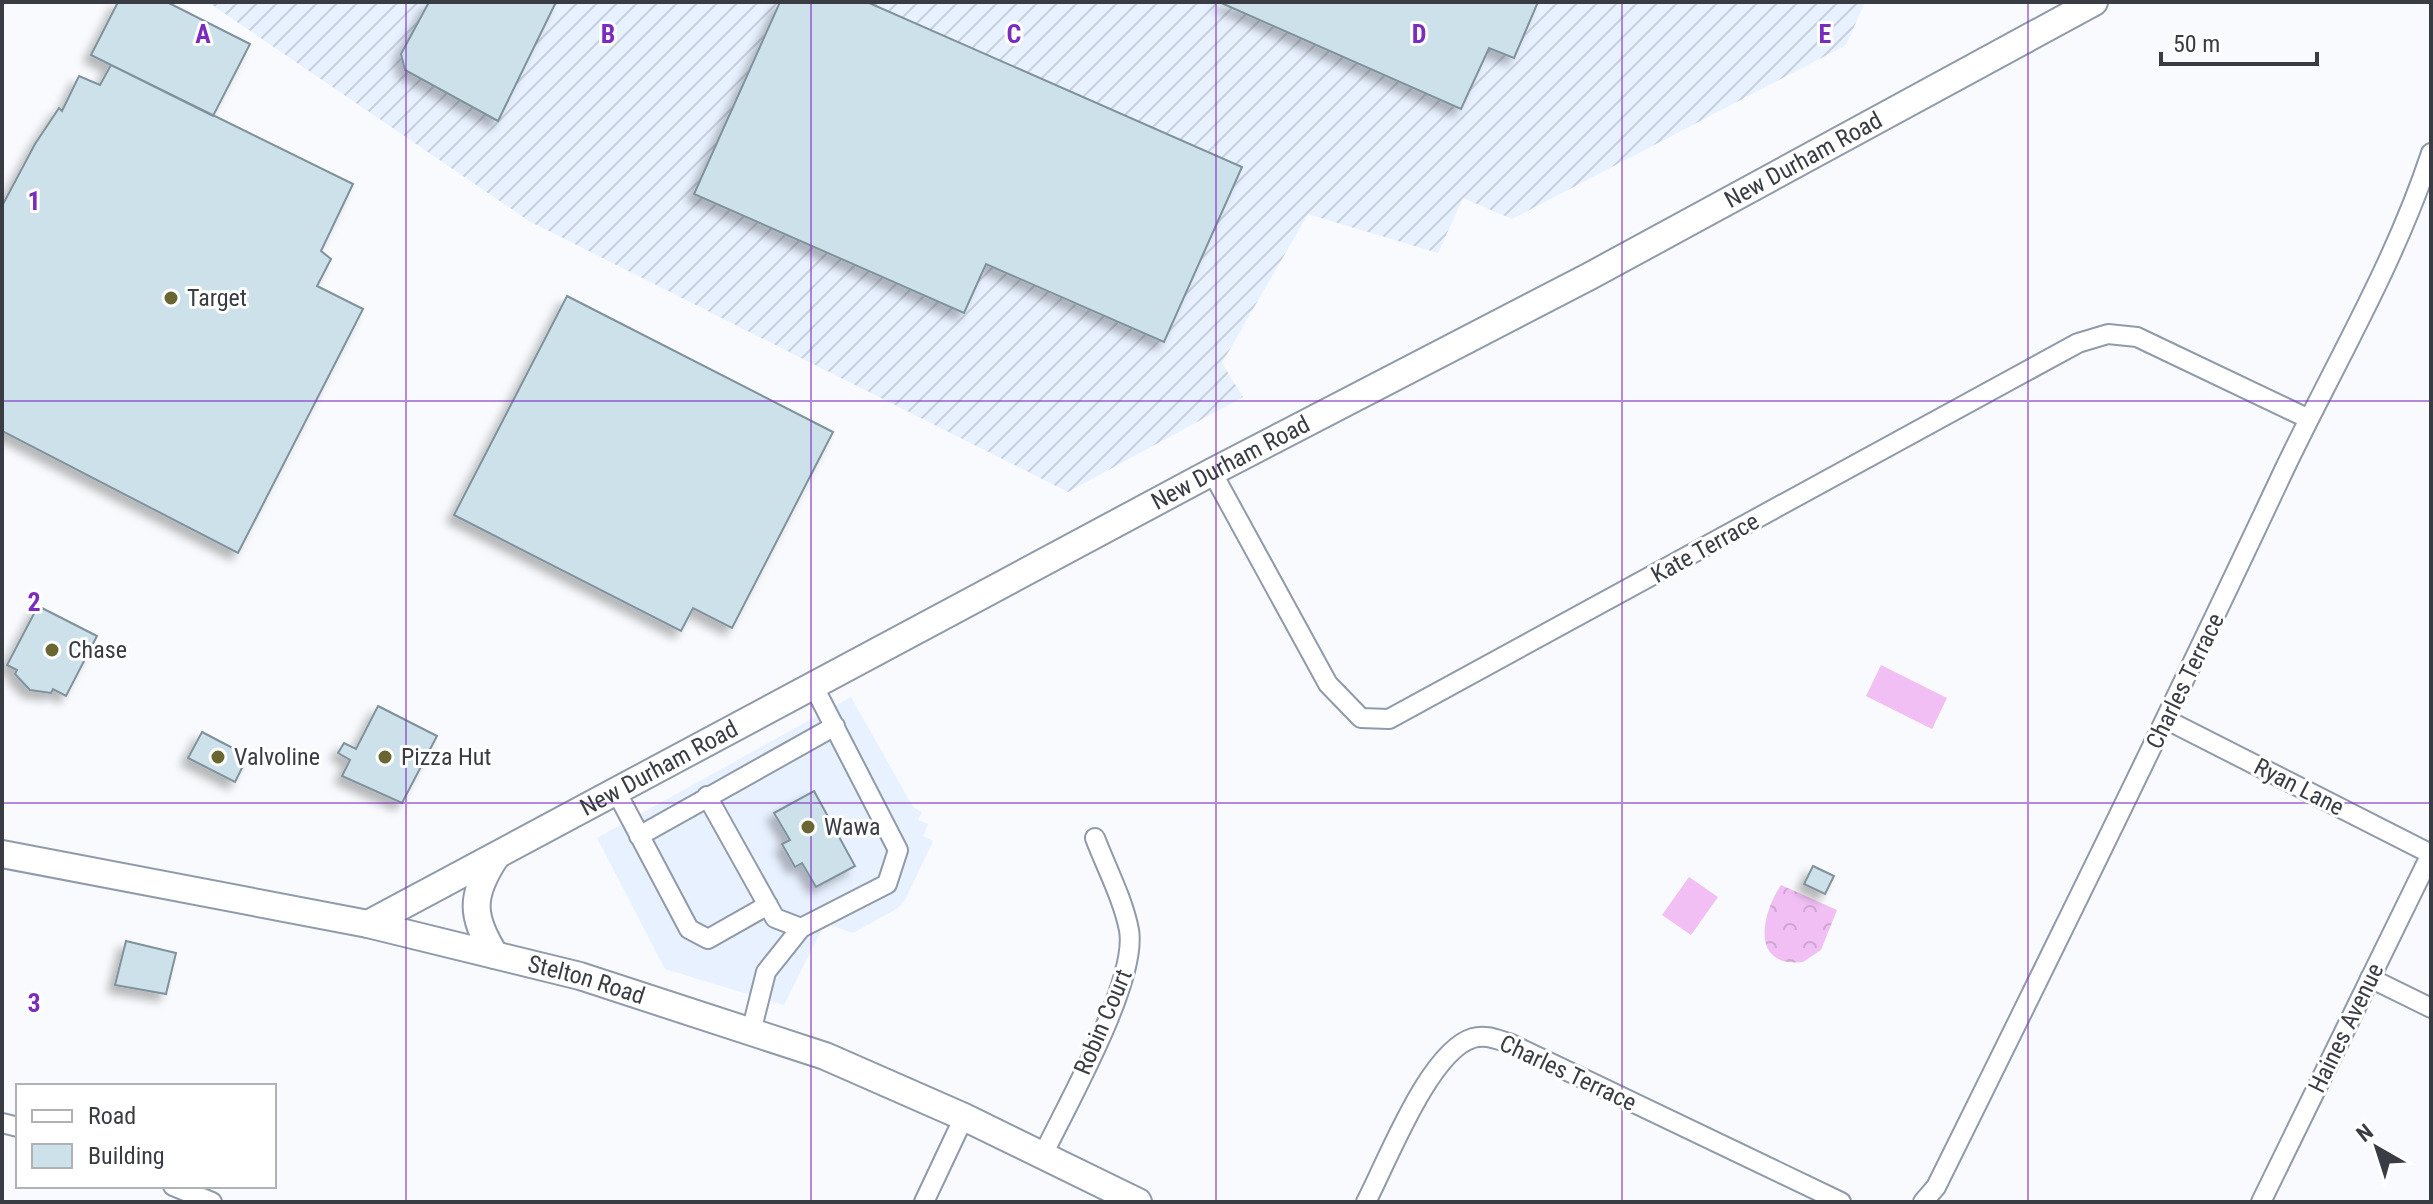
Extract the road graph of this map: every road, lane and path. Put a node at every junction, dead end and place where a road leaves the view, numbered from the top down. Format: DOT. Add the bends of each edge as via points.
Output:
graph roads {
  1 [pos="2094,2"];
  2 [pos="2431,153"];
  3 [pos="2309,419"];
  4 [pos="1212,472"];
  5 [pos="814,687"];
  6 [pos="2167,720"];
  7 [pos="835,726"];
  8 [pos="617,793"];
  9 [pos="707,796"];
  10 [pos="639,836"];
  11 [pos="1095,838"];
  12 [pos="2,854"];
  13 [pos="2431,854"];
  14 [pos="495,858"];
  15 [pos="768,905"];
  16 [pos="368,924"];
  17 [pos="801,928"];
  18 [pos="495,955"];
  19 [pos="2370,978"];
  20 [pos="2431,1008"];
  21 [pos="751,1032"];
  22 [pos="964,1117"];
  23 [pos="1042,1157"];
  24 [pos="178,1188"];
  25 [pos="212,1202"];
  26 [pos="924,1202"];
  27 [pos="1138,1202"];
  28 [pos="1366,1202"];
  29 [pos="1841,1202"];
  30 [pos="1923,1202"];
  31 [pos="2261,1202"];
  1 -- 4 [label="main road, New Durham Road" via="1590,276"];
  2 -- 3 [label="street, Charles Terrace" via="2412,211"];
  3 -- 4 [label="street, Kate Terrace" via="2137,337 2108,334 2078,343 1389,719 1361,718 1328,684"];
  3 -- 6 [label="street, Charles Terrace"];
  4 -- 5 [label="main road, New Durham Road"];
  5 -- 7 [label="street"];
  5 -- 8 [label="main road, New Durham Road"];
  6 -- 13 [label="street, Ryan Lane"];
  6 -- 30 [label="street, Charles Terrace" via="1936,1187"];
  7 -- 9 [label="street"];
  7 -- 17 [label="street" via="898,850 887,884"];
  8 -- 10 [label="street"];
  8 -- 14 [label="main road, New Durham Road"];
  9 -- 10 [label="street"];
  9 -- 15 [label="street"];
  10 -- 15 [label="street" via="689,929 708,939"];
  11 -- 23 [label="street, Robin Court" via="1129,929 1128,965"];
  12 -- 16 [label="main road, Stelton Road"];
  13 -- 19 [label="street, Haines Avenue"];
  14 -- 16 [label="main road, New Durham Road"];
  14 -- 18 [label="main road" via="481,880 476,918"];
  15 -- 17 [label="street" via="775,918"];
  16 -- 18 [label="main road, Stelton Road"];
  17 -- 21 [label="street" via="766,972"];
  18 -- 21 [label="main road, Stelton Road" via="580,976"];
  19 -- 20 [label="street"];
  19 -- 31 [label="street, Haines Avenue"];
  21 -- 22 [label="main road, Stelton Road" via="825,1056"];
  22 -- 23 [label="main road, Stelton Road"];
  22 -- 26 [label="street"];
  23 -- 27 [label="main road, Stelton Road"];
  24 -- 25 [label="street"];
  28 -- 29 [label="street, Charles Terrace" via="1431,1077 1452,1051 1485,1036"];
}
